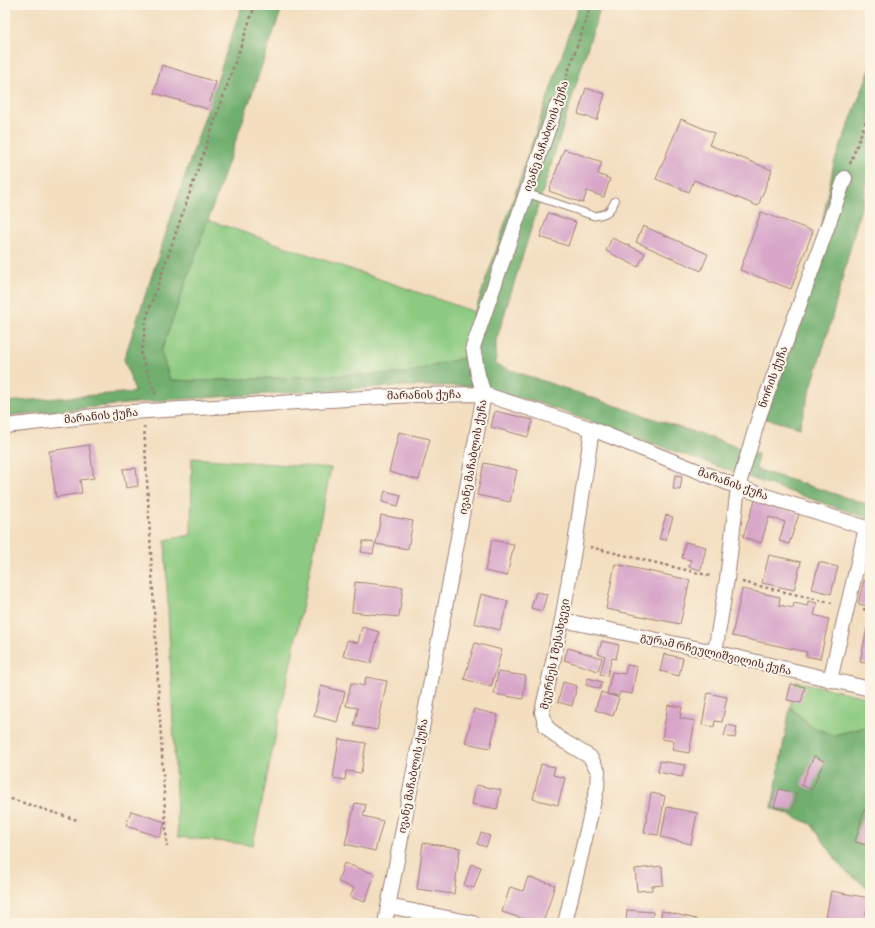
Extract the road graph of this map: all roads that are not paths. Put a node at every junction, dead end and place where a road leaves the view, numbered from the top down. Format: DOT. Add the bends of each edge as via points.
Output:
graph roads {
  1 [pos="556,107"];
  2 [pos="845,178"];
  3 [pos="526,193"];
  4 [pos="615,201"];
  5 [pos="484,394"];
  6 [pos="5,426"];
  7 [pos="592,429"];
  8 [pos="738,487"];
  9 [pos="868,528"];
  10 [pos="562,620"];
  11 [pos="715,652"];
  12 [pos="830,680"];
  13 [pos="870,689"];
  14 [pos="388,906"];
  15 [pos="385,923"];
  16 [pos="473,923"];
  17 [pos="565,923"];
  1 -- 3 [label="street, ივანე მაჩაბლის ქუჩა"];
  2 -- 8 [label="street, ნორის ქუჩა" via="759,417"];
  3 -- 4 [label="lane" via="594,216 604,215"];
  3 -- 5 [label="street, ივანე მაჩაბლის ქუჩა" via="473,347"];
  5 -- 6 [label="street, მარანის ქუჩა" via="413,394 144,411"];
  5 -- 7 [label="street, მარანის ქუჩა"];
  5 -- 14 [label="street, ივანე მაჩაბლის ქუჩა"];
  7 -- 8 [label="street, მარანის ქუჩა"];
  7 -- 10 [label="street, მეურნეს I შესახვევი"];
  8 -- 9 [label="street, მარანის ქუჩა"];
  8 -- 11 [label="street, ნორის ქუჩა"];
  9 -- 12 [label="street"];
  10 -- 11 [label="street, გურამ რჩეულიშვილის ქუჩა"];
  10 -- 17 [label="street, მეურნეს I შესახვევი" via="542,712 546,726 557,737 590,757 598,771 597,788"];
  11 -- 12 [label="street, გურამ რჩეულიშვილის ქუჩა"];
  12 -- 13 [label="street, გურამ რჩეულიშვილის ქუჩა"];
  14 -- 15 [label="street, ივანე მაჩაბლის ქუჩა"];
  14 -- 16 [label="street"];
}
